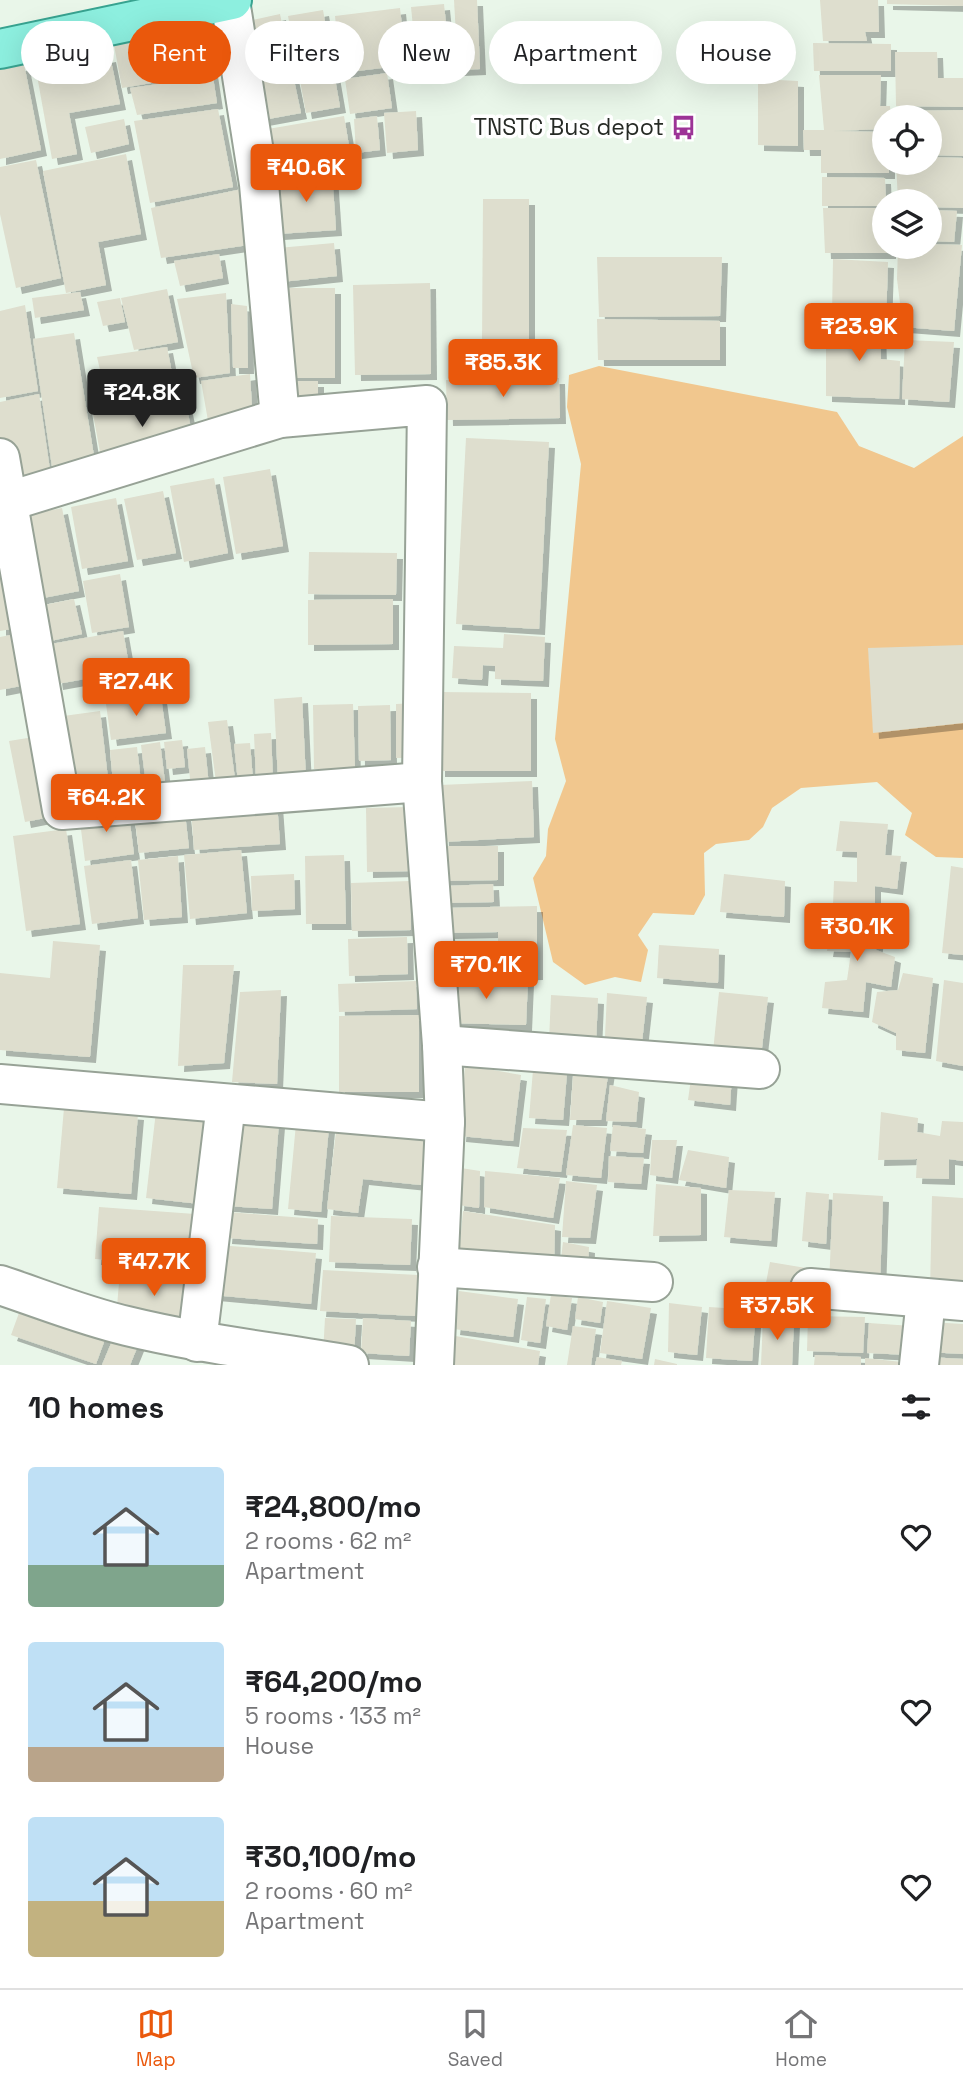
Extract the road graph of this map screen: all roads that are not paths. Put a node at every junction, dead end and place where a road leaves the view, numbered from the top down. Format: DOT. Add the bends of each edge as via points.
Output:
graph roads {
  1 [pos="230,0"];
  2 [pos="0,49"];
  3 [pos="280,418"];
  4 [pos="0,458"];
  5 [pos="4,503"];
  6 [pos="422,782"];
  7 [pos="442,1045"];
  8 [pos="760,1069"];
  9 [pos="0,1084"];
  10 [pos="226,1104"];
  11 [pos="445,1122"];
  12 [pos="437,1267"];
  13 [pos="653,1282"];
  14 [pos="0,1285"];
  15 [pos="810,1288"];
  16 [pos="926,1299"];
  17 [pos="963,1301"];
  18 [pos="197,1342"];
  19 [pos="349,1365"];
  20 [pos="434,1365"];
  21 [pos="919,1365"];
  1 -- 2 [label="main road"];
  1 -- 3 [label="street" via="259,184"];
  3 -- 5 [label="street"];
  3 -- 6 [label="street" via="427,405"];
  4 -- 5 [label="street"];
  5 -- 6 [label="street" via="62,810"];
  6 -- 7 [label="street"];
  7 -- 8 [label="street"];
  7 -- 11 [label="street"];
  9 -- 10 [label="street"];
  10 -- 11 [label="street"];
  10 -- 18 [label="street"];
  11 -- 12 [label="street"];
  12 -- 13 [label="street"];
  12 -- 20 [label="street"];
  14 -- 18 [label="street" via="125,1326"];
  15 -- 16 [label="street"];
  16 -- 17 [label="street"];
  16 -- 21 [label="street"];
  18 -- 19 [label="street"];
}
